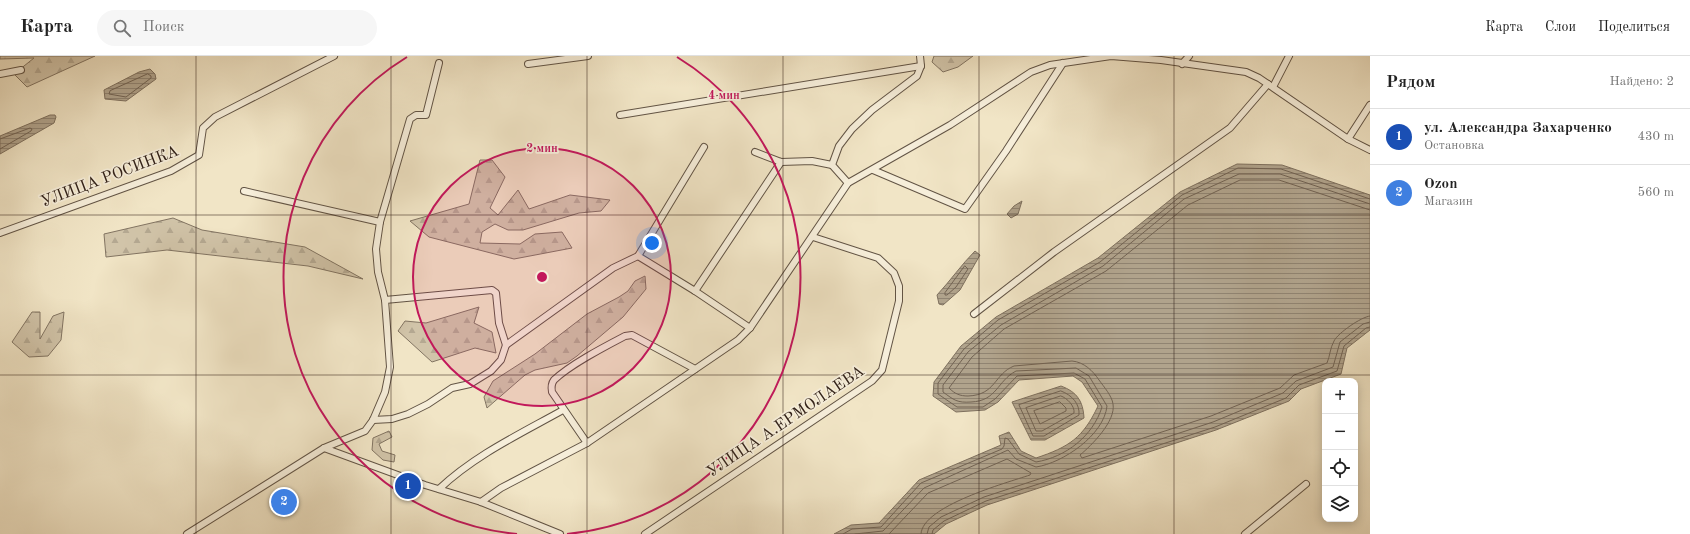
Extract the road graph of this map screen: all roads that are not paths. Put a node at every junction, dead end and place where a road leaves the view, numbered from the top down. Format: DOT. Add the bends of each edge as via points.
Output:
graph roads {
  1 [pos="334,56"];
  2 [pos="588,56"];
  3 [pos="920,56"];
  4 [pos="1189,56"];
  5 [pos="1289,56"];
  6 [pos="1088,58"];
  7 [pos="440,63"];
  8 [pos="1063,63"];
  9 [pos="528,64"];
  10 [pos="1182,64"];
  11 [pos="921,66"];
  12 [pos="21,70"];
  13 [pos="0,74"];
  14 [pos="1270,85"];
  15 [pos="1370,105"];
  16 [pos="620,115"];
  17 [pos="1348,139"];
  18 [pos="704,147"];
  19 [pos="1370,150"];
  20 [pos="754,152"];
  21 [pos="781,162"];
  22 [pos="832,165"];
  23 [pos="873,170"];
  24 [pos="848,183"];
  25 [pos="244,191"];
  26 [pos="380,222"];
  27 [pos="0,233"];
  28 [pos="813,237"];
  29 [pos="638,256"];
  30 [pos="696,291"];
  31 [pos="385,300"];
  32 [pos="974,314"];
  33 [pos="750,328"];
  34 [pos="506,345"];
  35 [pos="695,369"];
  36 [pos="563,410"];
  37 [pos="373,420"];
  38 [pos="587,443"];
  39 [pos="324,448"];
  40 [pos="1306,484"];
  41 [pos="439,489"];
  42 [pos="481,502"];
  43 [pos="186,534"];
  44 [pos="560,534"];
  45 [pos="645,534"];
  46 [pos="1245,534"];
  1 -- 27 [label="street, УЛИЦА РОСИНКА" via="215,117 204,128 198,155 171,171"];
  2 -- 9 [label="street"];
  3 -- 11 [label="street"];
  4 -- 10 [label="street"];
  5 -- 14 [label="street"];
  6 -- 8 [label="street"];
  6 -- 10 [label="street" via="1142,58"];
  7 -- 26 [label="street" via="426,115 416,115 410,119"];
  8 -- 23 [label="street" via="1031,72 950,125"];
  8 -- 23 [label="street" via="965,209"];
  10 -- 14 [label="street" via="1246,72"];
  11 -- 16 [label="street"];
  11 -- 22 [label="street" via="917,76 872,110 852,129 839,146"];
  12 -- 13 [label="street"];
  14 -- 17 [label="street"];
  14 -- 32 [label="street" via="1230,128 1054,252"];
  15 -- 17 [label="street"];
  17 -- 19 [label="street"];
  18 -- 29 [label="street"];
  20 -- 21 [label="street"];
  21 -- 22 [label="street" via="812,161"];
  21 -- 30 [label="street"];
  22 -- 24 [label="street"];
  23 -- 24 [label="street"];
  24 -- 28 [label="street"];
  25 -- 26 [label="street"];
  26 -- 31 [label="street" via="376,250"];
  28 -- 33 [label="street"];
  28 -- 45 [label="street, УЛИЦА А.ЕРМОЛАЕВА" via="878,258 894,273 899,286 899,301 882,370 872,381"];
  29 -- 30 [label="street"];
  29 -- 34 [label="street" via="613,268"];
  30 -- 33 [label="street"];
  31 -- 34 [label="street" via="492,290 496,293 499,323"];
  31 -- 37 [label="street" via="390,367 386,392"];
  33 -- 35 [label="street" via="738,340"];
  34 -- 37 [label="street" via="501,360 491,371 470,384 452,388 408,414 392,419"];
  35 -- 36 [label="street" via="632,335 624,336 554,381 551,386 552,392"];
  35 -- 38 [label="street"];
  36 -- 38 [label="street"];
  36 -- 41 [label="street" via="485,454 454,475"];
  37 -- 39 [label="street" via="365,431"];
  38 -- 42 [label="street" via="501,488"];
  39 -- 41 [label="street"];
  39 -- 43 [label="street"];
  40 -- 46 [label="street"];
  41 -- 42 [label="street"];
  42 -- 44 [label="street"];
}
